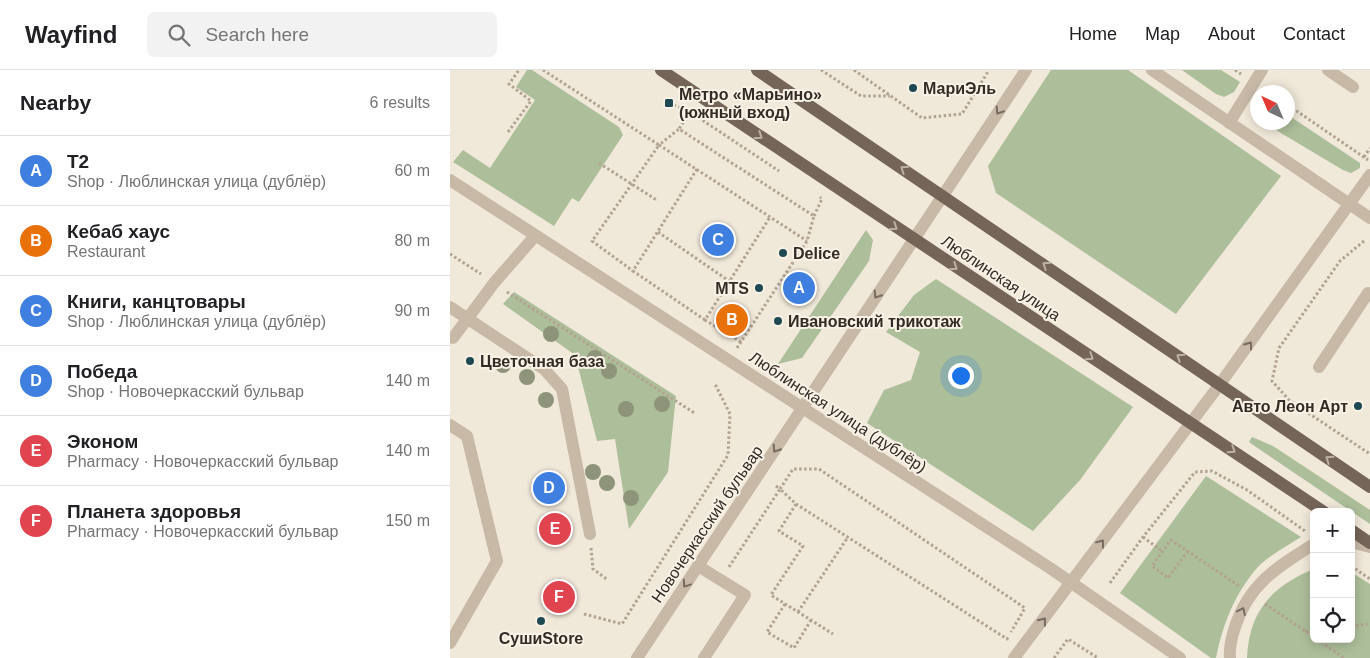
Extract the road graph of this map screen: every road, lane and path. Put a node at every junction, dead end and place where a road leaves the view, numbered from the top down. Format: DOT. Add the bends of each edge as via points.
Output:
graph roads {
  1 [pos="519,70"];
  2 [pos="543,70"];
  3 [pos="661,70"];
  4 [pos="757,70"];
  5 [pos="821,70"];
  6 [pos="854,70"];
  7 [pos="989,70"];
  8 [pos="1026,70"];
  9 [pos="1152,70"];
  10 [pos="1262,70"];
  11 [pos="1328,70"];
  12 [pos="1353,87"];
  13 [pos="891,96"];
  14 [pos="669,103"];
  15 [pos="1295,111"];
  16 [pos="690,112"];
  17 [pos="1230,123"];
  18 [pos="679,129"];
  19 [pos="508,132"];
  20 [pos="659,145"];
  21 [pos="1370,148"];
  22 [pos="1364,157"];
  23 [pos="1368,160"];
  24 [pos="599,163"];
  25 [pos="697,169"];
  26 [pos="781,172"];
  27 [pos="1370,175"];
  28 [pos="450,180"];
  29 [pos="631,184"];
  30 [pos="814,193"];
  31 [pos="944,196"];
  32 [pos="658,201"];
  33 [pos="1350,204"];
  34 [pos="814,216"];
  35 [pos="770,217"];
  36 [pos="1370,218"];
  37 [pos="658,232"];
  38 [pos="535,236"];
  39 [pos="914,240"];
  40 [pos="807,241"];
  41 [pos="1364,241"];
  42 [pos="450,254"];
  43 [pos="633,271"];
  44 [pos="730,282"];
  45 [pos="494,283"];
  46 [pos="1370,294"];
  47 [pos="450,307"];
  48 [pos="467,319"];
  49 [pos="705,320"];
  50 [pos="453,338"];
  51 [pos="741,342"];
  52 [pos="737,349"];
  53 [pos="1319,368"];
  54 [pos="715,384"];
  55 [pos="1220,384"];
  56 [pos="803,408"];
  57 [pos="696,414"];
  58 [pos="1191,424"];
  59 [pos="450,425"];
  60 [pos="1370,454"];
  61 [pos="1370,486"];
  62 [pos="778,487"];
  63 [pos="796,504"];
  64 [pos="1318,508"];
  65 [pos="1306,532"];
  66 [pos="1355,533"];
  67 [pos="590,534"];
  68 [pos="848,537"];
  69 [pos="1143,537"];
  70 [pos="1171,540"];
  71 [pos="1355,543"];
  72 [pos="1370,545"];
  73 [pos="1310,547"];
  74 [pos="1162,551"];
  75 [pos="1188,551"];
  76 [pos="698,566"];
  77 [pos="1355,569"];
  78 [pos="1370,579"];
  79 [pos="608,580"];
  80 [pos="721,580"];
  81 [pos="1072,582"];
  82 [pos="1110,583"];
  83 [pos="785,604"];
  84 [pos="798,612"];
  85 [pos="584,614"];
  86 [pos="811,620"];
  87 [pos="1370,624"];
  88 [pos="1355,626"];
  89 [pos="1310,630"];
  90 [pos="1304,631"];
  91 [pos="833,634"];
  92 [pos="450,643"];
  93 [pos="1323,643"];
  94 [pos="637,658"];
  95 [pos="704,658"];
  96 [pos="1014,658"];
  97 [pos="1054,658"];
  98 [pos="1098,658"];
  99 [pos="1180,658"];
  100 [pos="1230,658"];
  101 [pos="1344,658"];
  1 -- 19 [label="path" via="509,84 531,101"];
  2 -- 20 [label="path"];
  3 -- 39 [label="main road, Люблинская улица, one-way"];
  31 -- 4 [label="main road, one-way"];
  5 -- 13 [label="path" via="861,96"];
  6 -- 13 [label="path"];
  7 -- 13 [label="path" via="962,114 922,118"];
  8 -- 31 [label="street, Новочеркасский бульвар, one-way"];
  9 -- 17 [label="street"];
  10 -- 17 [label="street"];
  11 -- 12 [label="street"];
  14 -- 16 [label="path"];
  15 -- 22 [label="path"];
  16 -- 18 [label="path"];
  16 -- 26 [label="path"];
  17 -- 33 [label="street"];
  18 -- 20 [label="path"];
  18 -- 34 [label="path"];
  20 -- 25 [label="path"];
  20 -- 29 [label="path"];
  21 -- 22 [label="path"];
  22 -- 23 [label="path"];
  24 -- 29 [label="path"];
  25 -- 35 [label="path"];
  25 -- 37 [label="path"];
  27 -- 33 [label="street"];
  28 -- 38 [label="street, Люблинская улица (дублёр)"];
  29 -- 32 [label="path"];
  29 -- 43 [label="path" via="592,241"];
  30 -- 34 [label="path" via="822,199"];
  31 -- 39 [label="street, Новочеркасский бульвар"];
  55 -- 31 [label="main road, one-way"];
  33 -- 36 [label="street"];
  55 -- 33 [label="street, one-way"];
  34 -- 40 [label="path"];
  35 -- 40 [label="path"];
  35 -- 44 [label="path"];
  37 -- 43 [label="path"];
  37 -- 44 [label="path"];
  38 -- 45 [label="street"];
  38 -- 56 [label="street, Люблинская улица (дублёр)"];
  39 -- 56 [label="street, Новочеркасский бульвар, one-way"];
  39 -- 58 [label="main road, Люблинская улица, one-way"];
  40 -- 51 [label="path"];
  41 -- 60 [label="path" via="1340,261 1279,348 1272,381 1290,401"];
  42 -- 45 [label="path"];
  43 -- 49 [label="path"];
  44 -- 49 [label="path"];
  45 -- 48 [label="street"];
  45 -- 57 [label="path"];
  46 -- 53 [label="street"];
  47 -- 48 [label="street"];
  48 -- 50 [label="street"];
  48 -- 67 [label="street" via="544,369 562,389"];
  49 -- 51 [label="path"];
  51 -- 52 [label="path"];
  54 -- 85 [label="path" via="730,414 728,455 622,624"];
  55 -- 58 [label="street"];
  61 -- 55 [label="main road, one-way"];
  56 -- 76 [label="street, Новочеркасский бульвар, one-way"];
  56 -- 81 [label="street, Люблинская улица (дублёр)"];
  58 -- 64 [label="main road, Люблинская улица, one-way"];
  81 -- 58 [label="street, one-way"];
  59 -- 92 [label="street" via="467,436 497,561"];
  62 -- 63 [label="path"];
  62 -- 68 [label="path" via="793,470 819,469 1025,608 1007,639"];
  62 -- 80 [label="path"];
  63 -- 68 [label="path"];
  63 -- 83 [label="path" via="780,531 803,546 771,595"];
  65 -- 69 [label="path" via="1247,490 1212,471 1195,472"];
  66 -- 72 [label="main road"];
  67 -- 79 [label="path" via="593,569"];
  68 -- 84 [label="path"];
  69 -- 74 [label="path"];
  69 -- 82 [label="path"];
  70 -- 74 [label="path"];
  71 -- 72 [label="street"];
  100 -- 73 [label="street, one-way" via="1241,610 1251,594 1266,576"];
  74 -- 75 [label="path" via="1152,566 1168,578"];
  76 -- 80 [label="street"];
  76 -- 94 [label="street, Новочеркасский бульвар, one-way"];
  77 -- 78 [label="path"];
  80 -- 95 [label="street" via="745,595"];
  96 -- 81 [label="street, one-way"];
  81 -- 99 [label="street, Люблинская улица (дублёр)"];
  83 -- 84 [label="path"];
  83 -- 86 [label="path" via="767,632 794,648"];
  84 -- 86 [label="path"];
  86 -- 91 [label="path"];
  87 -- 88 [label="path"];
  89 -- 90 [label="path"];
  93 -- 101 [label="path"];
  97 -- 98 [label="path" via="1068,639"];
}
